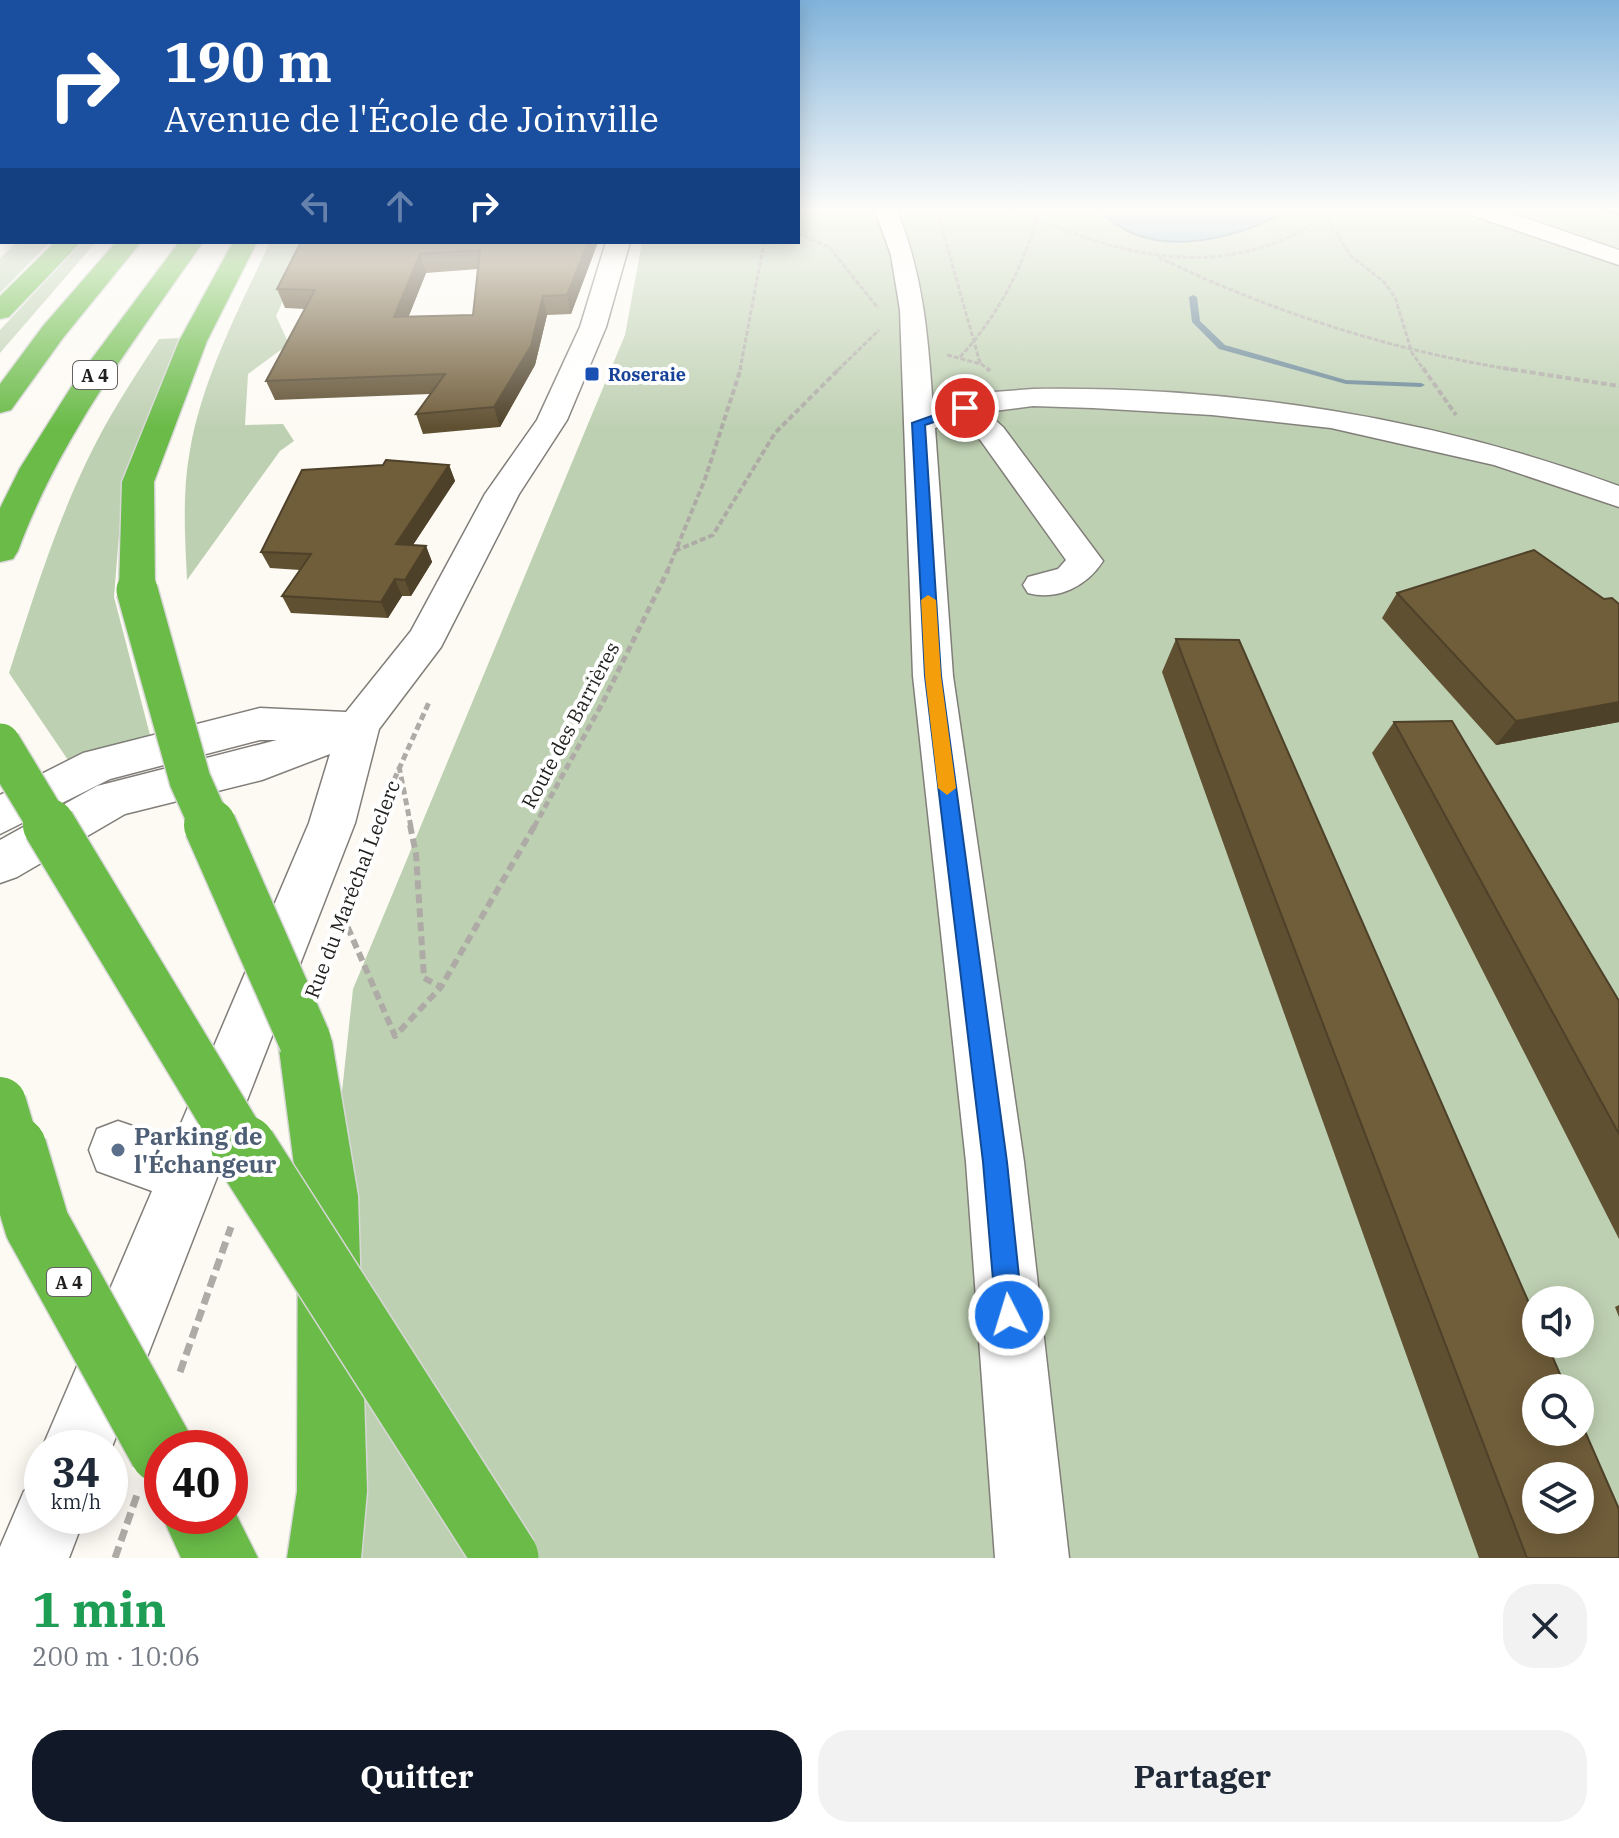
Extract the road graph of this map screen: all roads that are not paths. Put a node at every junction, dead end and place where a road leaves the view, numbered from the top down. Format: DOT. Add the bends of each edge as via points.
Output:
graph roads {
  1 [pos="28,283"];
  2 [pos="95,283"];
  3 [pos="162,283"];
  4 [pos="224,283"];
  5 [pos="606,283"];
  6 [pos="910,283"];
  7 [pos="0,311"];
  8 [pos="0,404"];
  9 [pos="965,408"];
  10 [pos="918,423"];
  11 [pos="1619,497"];
  12 [pos="0,551"];
  13 [pos="1041,585"];
  14 [pos="359,725"];
  15 [pos="0,744"];
  16 [pos="0,816"];
  17 [pos="0,863"];
  18 [pos="0,1103"];
  19 [pos="118,1150"];
  20 [pos="189,1174"];
  21 [pos="84,1430"];
  22 [pos="144,1437"];
  23 [pos="42,1534"];
  24 [pos="204,1534"];
  25 [pos="32,1558"];
  26 [pos="221,1558"];
  27 [pos="324,1558"];
  28 [pos="506,1558"];
  29 [pos="1032,1558"];
  1 -- 7 [label="highway"];
  2 -- 8 [label="highway"];
  3 -- 12 [label="highway, A 4" via="54,436 12,516"];
  4 -- 27 [label="highway, bridge" via="193,341 138,482 137,590 190,780 305,1041 328,1196 332,1491"];
  5 -- 14 [label="street" via="593,327 552,420 502,494 427,638"];
  6 -- 10 [label="street" via="929,349"];
  9 -- 10 [label="street"];
  9 -- 11 [label="street" via="1027,399 1216,405 1352,421 1461,445"];
  9 -- 13 [label="street" via="992,434 1085,561 1071,577"];
  10 -- 29 [label="street" via="933,676 995,1162"];
  14 -- 16 [label="street" via="260,724 98,765"];
  14 -- 17 [label="street" via="262,763 113,799"];
  14 -- 20 [label="street" via="332,823"];
  15 -- 28 [label="highway, bridge" via="258,1171"];
  18 -- 22 [label="highway, A 4, bridge" via="37,1225"];
  19 -- 20 [label="street"];
  20 -- 21 [label="street"];
  23 -- 25 [label="street"];
  24 -- 26 [label="highway, A 4"];
}
